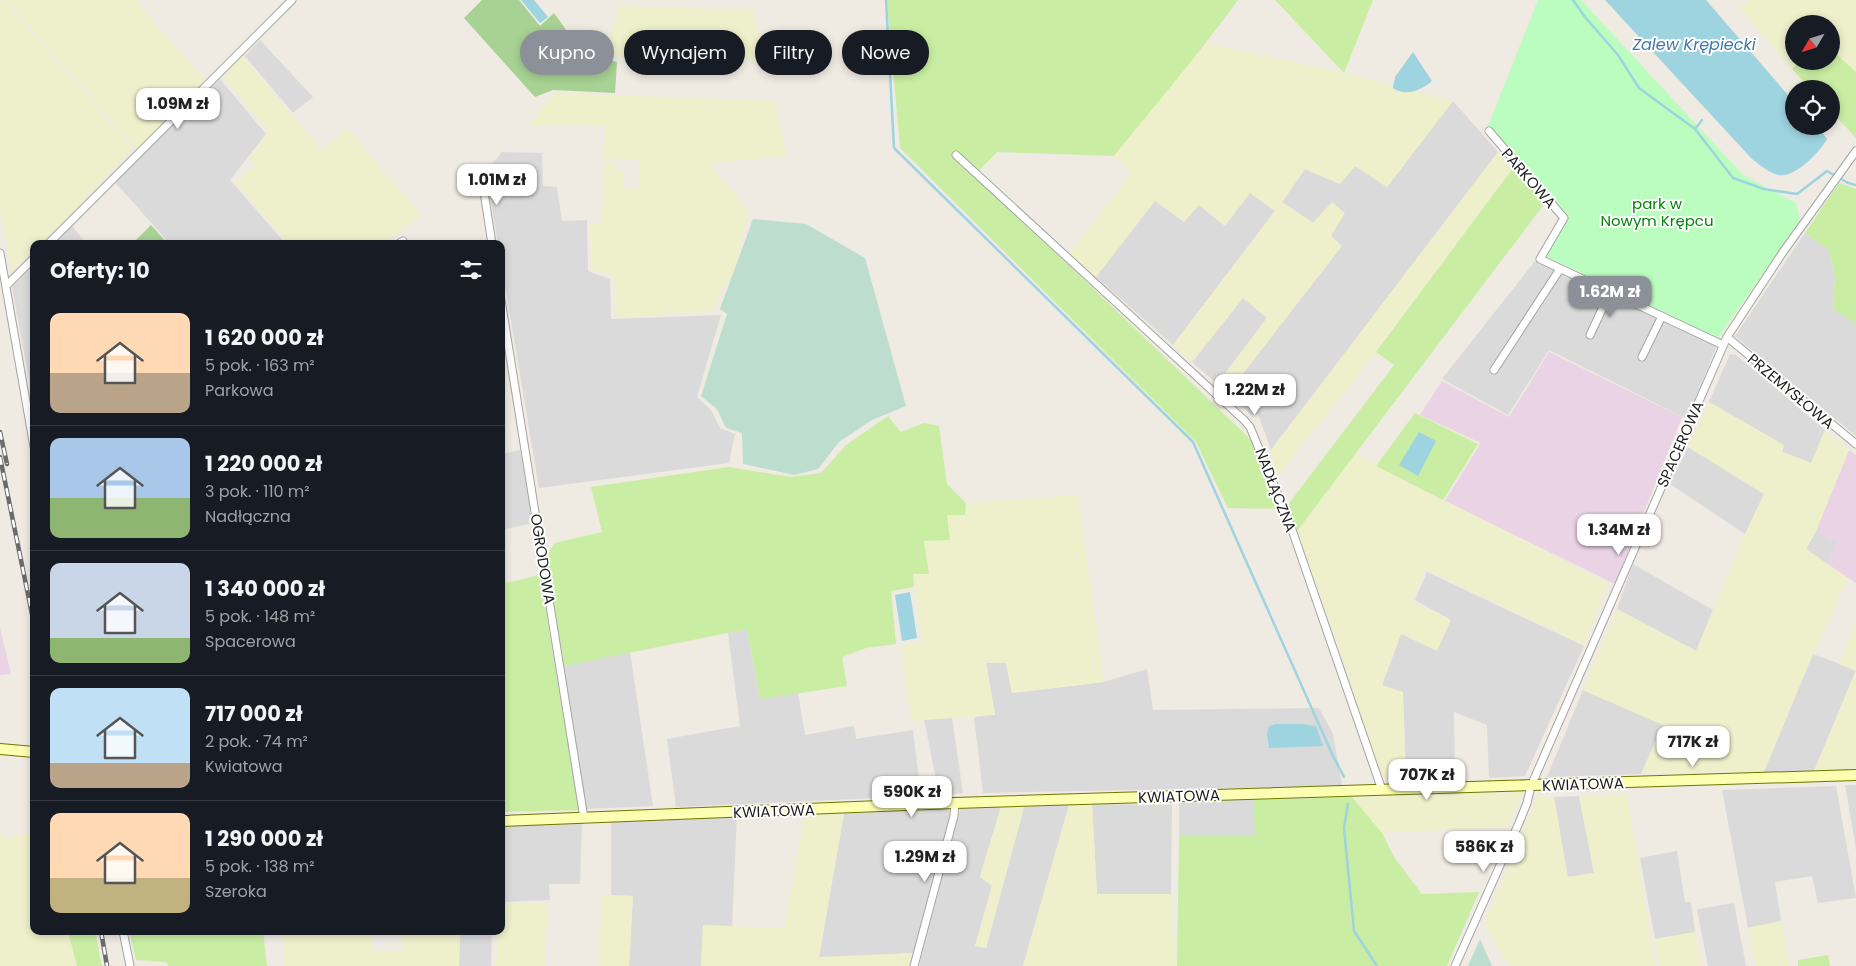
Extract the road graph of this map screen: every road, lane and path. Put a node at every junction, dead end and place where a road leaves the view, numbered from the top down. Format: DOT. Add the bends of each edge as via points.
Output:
graph roads {
  1 [pos="292,0"];
  2 [pos="1488,131"];
  3 [pos="1856,151"];
  4 [pos="956,155"];
  5 [pos="481,172"];
  6 [pos="52,240"];
  7 [pos="491,240"];
  8 [pos="0,252"];
  9 [pos="30,262"];
  10 [pos="1560,268"];
  11 [pos="6,286"];
  12 [pos="1610,292"];
  13 [pos="1662,316"];
  14 [pos="505,325"];
  15 [pos="1590,335"];
  16 [pos="1725,341"];
  17 [pos="1642,357"];
  18 [pos="1494,370"];
  19 [pos="30,424"];
  20 [pos="1856,444"];
  21 [pos="0,749"];
  22 [pos="30,752"];
  23 [pos="1856,775"];
  24 [pos="1531,786"];
  25 [pos="1382,790"];
  26 [pos="955,803"];
  27 [pos="584,818"];
  28 [pos="505,821"];
  29 [pos="124,935"];
  30 [pos="130,966"];
  31 [pos="914,966"];
  32 [pos="1455,966"];
  1 -- 6 [label="street"];
  2 -- 10 [label="street, PARKOWA" via="1564,218 1540,259"];
  3 -- 16 [label="street, SPACEROWA" via="1783,252"];
  4 -- 25 [label="street, NADŁĄCZNA" via="1250,427 1290,524"];
  5 -- 7 [label="street"];
  8 -- 11 [label="street"];
  9 -- 11 [label="street"];
  10 -- 12 [label="street, PARKOWA"];
  10 -- 18 [label="street"];
  11 -- 19 [label="street"];
  12 -- 13 [label="street, PARKOWA"];
  12 -- 15 [label="street"];
  13 -- 16 [label="street, PARKOWA"];
  13 -- 17 [label="street"];
  14 -- 27 [label="street, OGRODOWA"];
  16 -- 20 [label="street, PRZEMYSŁOWA"];
  16 -- 24 [label="street, SPACEROWA"];
  21 -- 22 [label="street"];
  23 -- 24 [label="street, KWIATOWA"];
  24 -- 25 [label="street, KWIATOWA"];
  24 -- 32 [label="street, SPACEROWA" via="1519,823"];
  25 -- 26 [label="street, KWIATOWA"];
  26 -- 27 [label="street, KWIATOWA"];
  26 -- 31 [label="street"];
  27 -- 28 [label="street, KWIATOWA"];
  29 -- 30 [label="street"];
}
